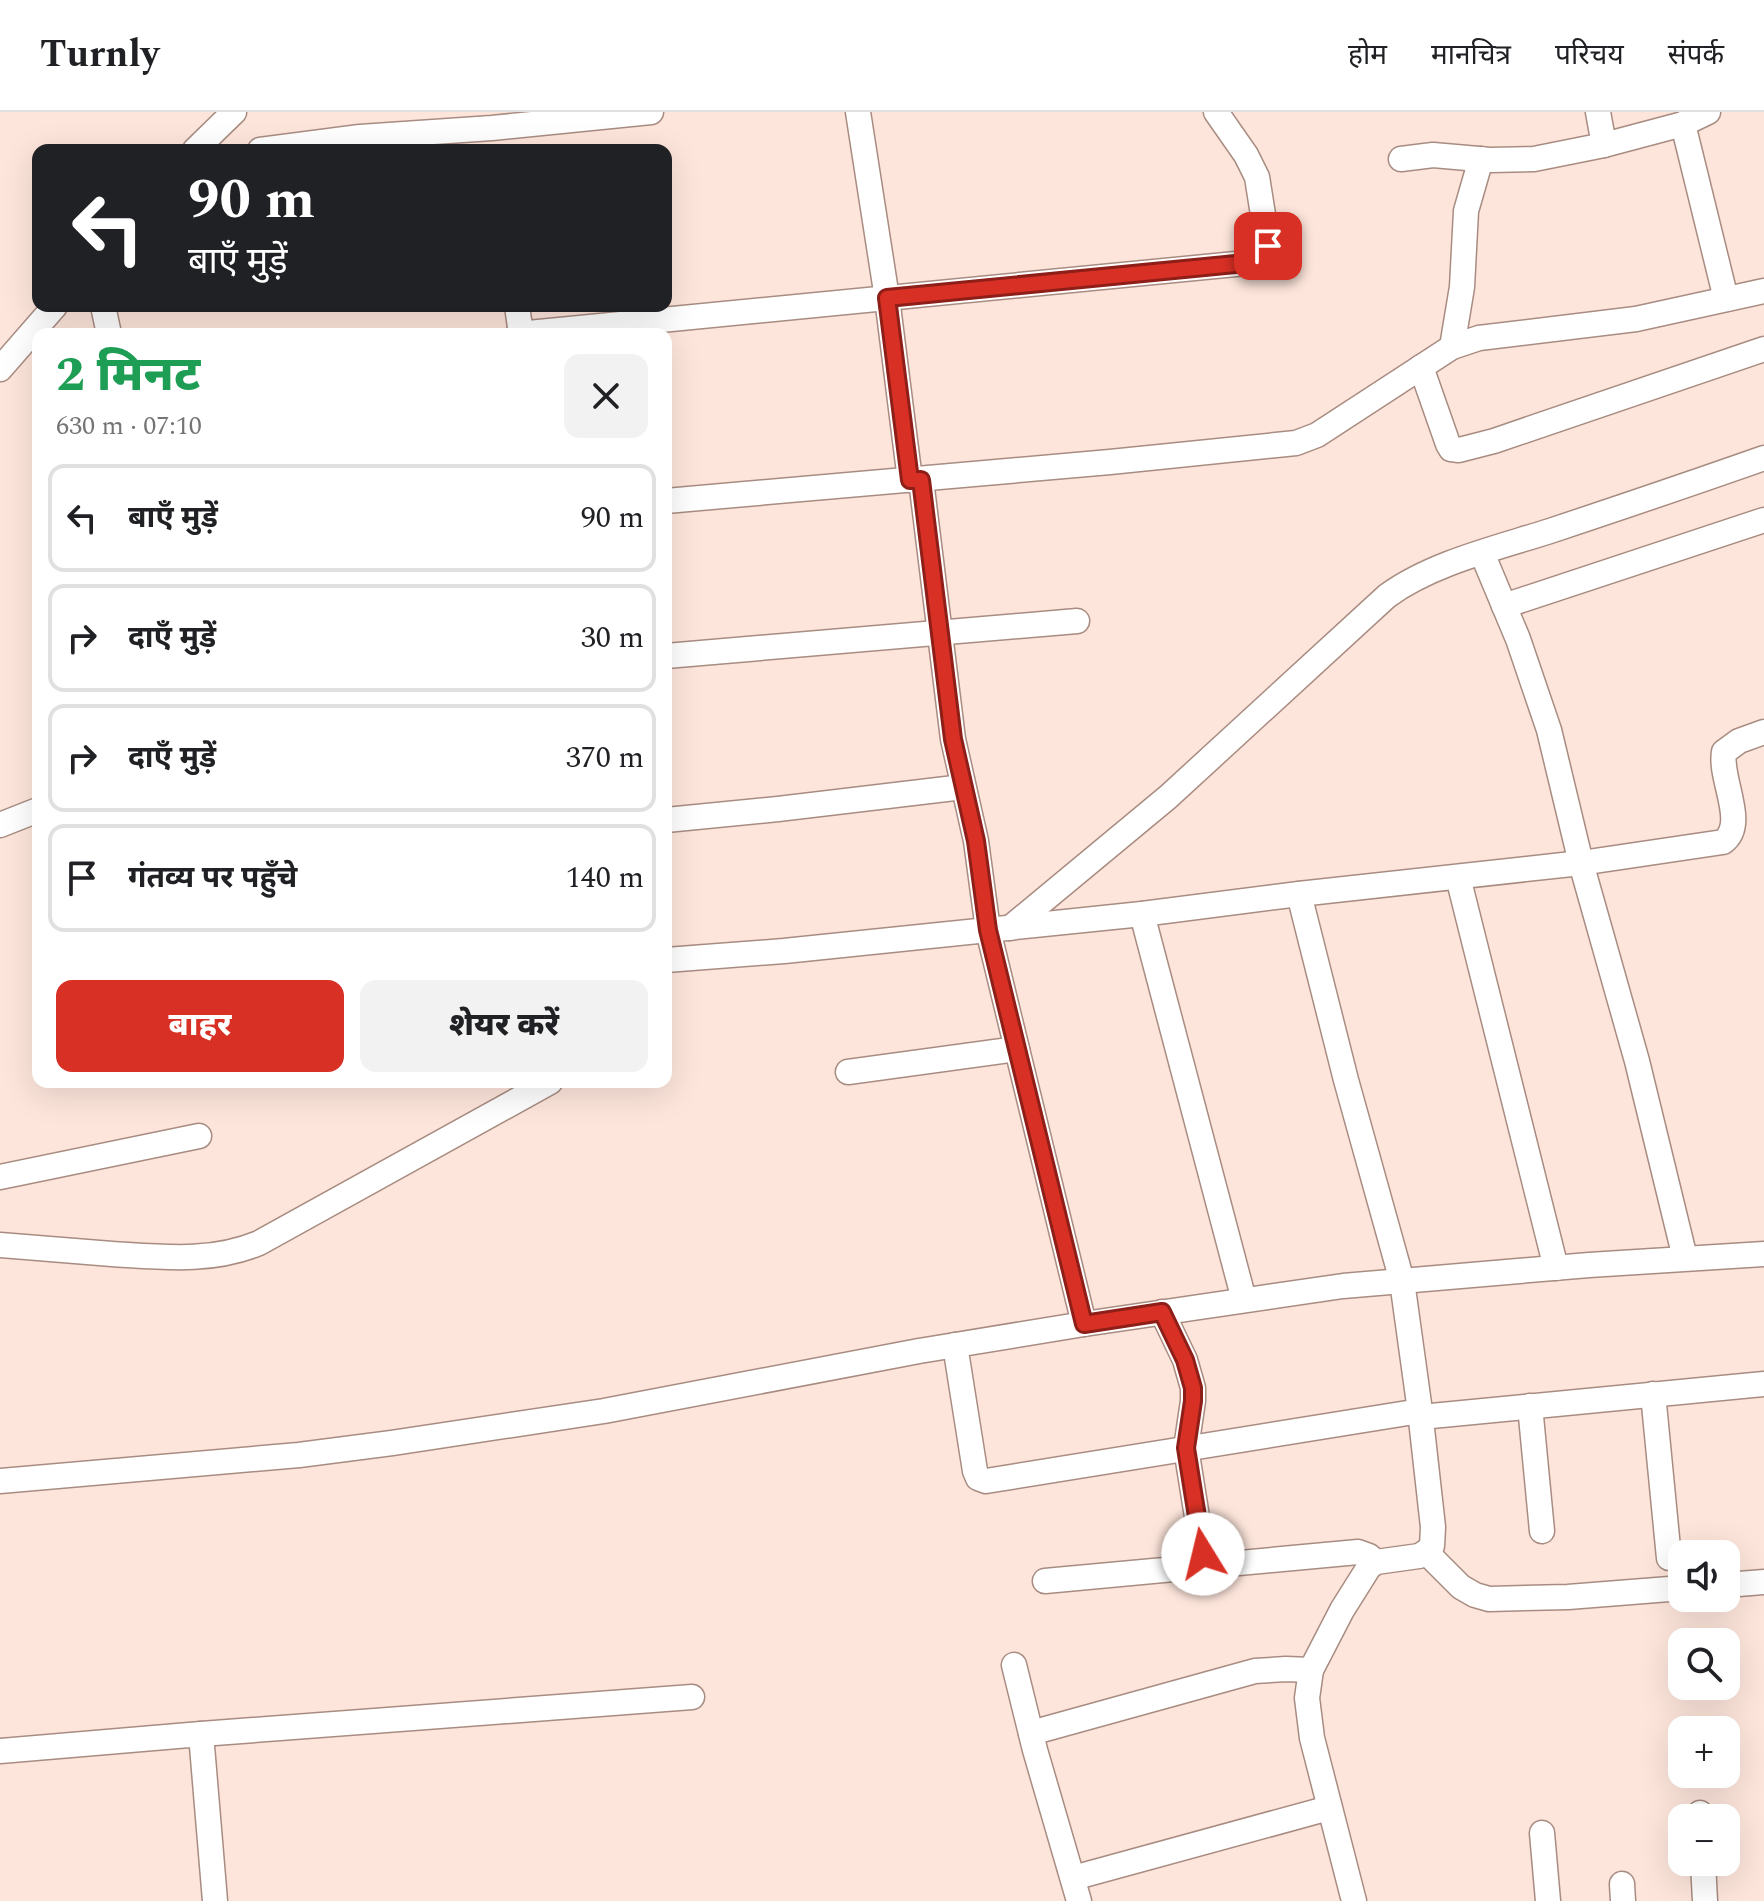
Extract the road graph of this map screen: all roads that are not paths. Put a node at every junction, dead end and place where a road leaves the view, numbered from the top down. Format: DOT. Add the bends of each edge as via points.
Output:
graph roads {
  1 [pos="234,112"];
  2 [pos="651,112"];
  3 [pos="858,112"];
  4 [pos="1216,112"];
  5 [pos="1598,112"];
  6 [pos="1708,112"];
  7 [pos="1683,124"];
  8 [pos="492,130"];
  9 [pos="201,144"];
  10 [pos="306,144"];
  11 [pos="1604,145"];
  12 [pos="1401,159"];
  13 [pos="1481,159"];
  14 [pos="1764,291"];
  15 [pos="887,298"];
  16 [pos="1726,299"];
  17 [pos="50,312"];
  18 [pos="36,328"];
  19 [pos="581,328"];
  20 [pos="32,332"];
  21 [pos="1452,347"];
  22 [pos="1764,349"];
  23 [pos="1421,367"];
  24 [pos="0,369"];
  25 [pos="1764,458"];
  26 [pos="916,480"];
  27 [pos="672,500"];
  28 [pos="1764,520"];
  29 [pos="1482,553"];
  30 [pos="1504,606"];
  31 [pos="1077,621"];
  32 [pos="940,632"];
  33 [pos="672,655"];
  34 [pos="1764,732"];
  35 [pos="963,787"];
  36 [pos="32,812"];
  37 [pos="672,819"];
  38 [pos="0,825"];
  39 [pos="1581,863"];
  40 [pos="1458,877"];
  41 [pos="1299,894"];
  42 [pos="1142,914"];
  43 [pos="999,929"];
  44 [pos="672,959"];
  45 [pos="1017,1049"];
  46 [pos="848,1072"];
  47 [pos="539,1088"];
  48 [pos="199,1136"];
  49 [pos="0,1177"];
  50 [pos="0,1245"];
  51 [pos="1764,1254"];
  52 [pos="1685,1258"];
  53 [pos="1556,1268"];
  54 [pos="1402,1281"];
  55 [pos="1244,1300"];
  56 [pos="1162,1312"];
  57 [pos="1084,1324"];
  58 [pos="955,1345"];
  59 [pos="1764,1384"];
  60 [pos="1653,1394"];
  61 [pos="1530,1406"];
  62 [pos="1420,1414"];
  63 [pos="1186,1448"];
  64 [pos="0,1481"];
  65 [pos="1542,1531"];
  66 [pos="1668,1548"];
  67 [pos="1426,1552"];
  68 [pos="1204,1560"];
  69 [pos="1376,1562"];
  70 [pos="1045,1581"];
  71 [pos="1764,1582"];
  72 [pos="1740,1584"];
  73 [pos="1668,1589"];
  74 [pos="1014,1665"];
  75 [pos="1311,1670"];
  76 [pos="692,1697"];
  77 [pos="1031,1733"];
  78 [pos="201,1734"];
  79 [pos="0,1751"];
  80 [pos="1329,1808"];
  81 [pos="1542,1833"];
  82 [pos="1704,1876"];
  83 [pos="1076,1890"];
  84 [pos="215,1901"];
  85 [pos="1354,1901"];
  86 [pos="1548,1901"];
  87 [pos="1705,1901"];
  1 -- 9 [label="street"];
  2 -- 8 [label="street"];
  3 -- 15 [label="street"];
  4 -- 15 [label="street" via="1257,177 1267,236 1262,260"];
  5 -- 11 [label="street"];
  6 -- 7 [label="street"];
  7 -- 11 [label="street"];
  7 -- 16 [label="street"];
  8 -- 10 [label="street"];
  11 -- 13 [label="street" via="1534,159"];
  12 -- 13 [label="street"];
  13 -- 21 [label="street" via="1466,211"];
  14 -- 16 [label="street"];
  15 -- 19 [label="street"];
  15 -- 26 [label="street"];
  16 -- 21 [label="street" via="1636,319 1479,338"];
  17 -- 18 [label="street"];
  20 -- 24 [label="street"];
  21 -- 23 [label="street"];
  22 -- 23 [label="street" via="1459,450 1448,444"];
  23 -- 26 [label="street" via="1317,435 1296,443"];
  25 -- 29 [label="street"];
  26 -- 27 [label="street"];
  26 -- 32 [label="street"];
  28 -- 30 [label="street"];
  29 -- 30 [label="street"];
  29 -- 43 [label="street" via="1415,578 1387,596 1168,797"];
  30 -- 39 [label="street" via="1549,730"];
  31 -- 32 [label="street"];
  32 -- 33 [label="street"];
  32 -- 35 [label="street"];
  34 -- 39 [label="street" via="1724,752 1733,816 1730,837 1710,845"];
  35 -- 37 [label="street"];
  35 -- 43 [label="street"];
  36 -- 38 [label="street"];
  39 -- 40 [label="street"];
  39 -- 52 [label="street"];
  40 -- 41 [label="street"];
  40 -- 53 [label="street"];
  41 -- 42 [label="street"];
  41 -- 54 [label="street"];
  42 -- 43 [label="street"];
  42 -- 55 [label="street"];
  43 -- 44 [label="street"];
  43 -- 45 [label="street"];
  45 -- 46 [label="street"];
  45 -- 57 [label="street"];
  47 -- 50 [label="street" via="243,1249 172,1258"];
  48 -- 49 [label="street"];
  51 -- 52 [label="street"];
  52 -- 53 [label="street"];
  53 -- 54 [label="street"];
  54 -- 55 [label="street"];
  54 -- 62 [label="street"];
  55 -- 56 [label="street"];
  56 -- 57 [label="street"];
  56 -- 63 [label="street" via="1191,1376"];
  57 -- 58 [label="street"];
  58 -- 63 [label="street" via="978,1478 993,1480"];
  58 -- 64 [label="street" via="604,1411 392,1443"];
  59 -- 60 [label="street"];
  60 -- 61 [label="street"];
  60 -- 66 [label="street"];
  61 -- 62 [label="street"];
  61 -- 65 [label="street"];
  62 -- 63 [label="street"];
  62 -- 67 [label="street" via="1433,1527 1432,1546"];
  63 -- 68 [label="street"];
  67 -- 69 [label="street"];
  67 -- 73 [label="street" via="1461,1587 1489,1599"];
  68 -- 69 [label="street" via="1358,1552"];
  68 -- 70 [label="street"];
  69 -- 75 [label="street" via="1361,1577"];
  71 -- 72 [label="street"];
  74 -- 77 [label="street"];
  75 -- 77 [label="street" via="1255,1671"];
  75 -- 80 [label="street" via="1307,1698 1312,1738"];
  76 -- 78 [label="street"];
  77 -- 83 [label="street"];
  78 -- 79 [label="street"];
  78 -- 84 [label="street"];
  80 -- 83 [label="street"];
  80 -- 85 [label="street"];
  81 -- 86 [label="street"];
  82 -- 87 [label="street"];
}
